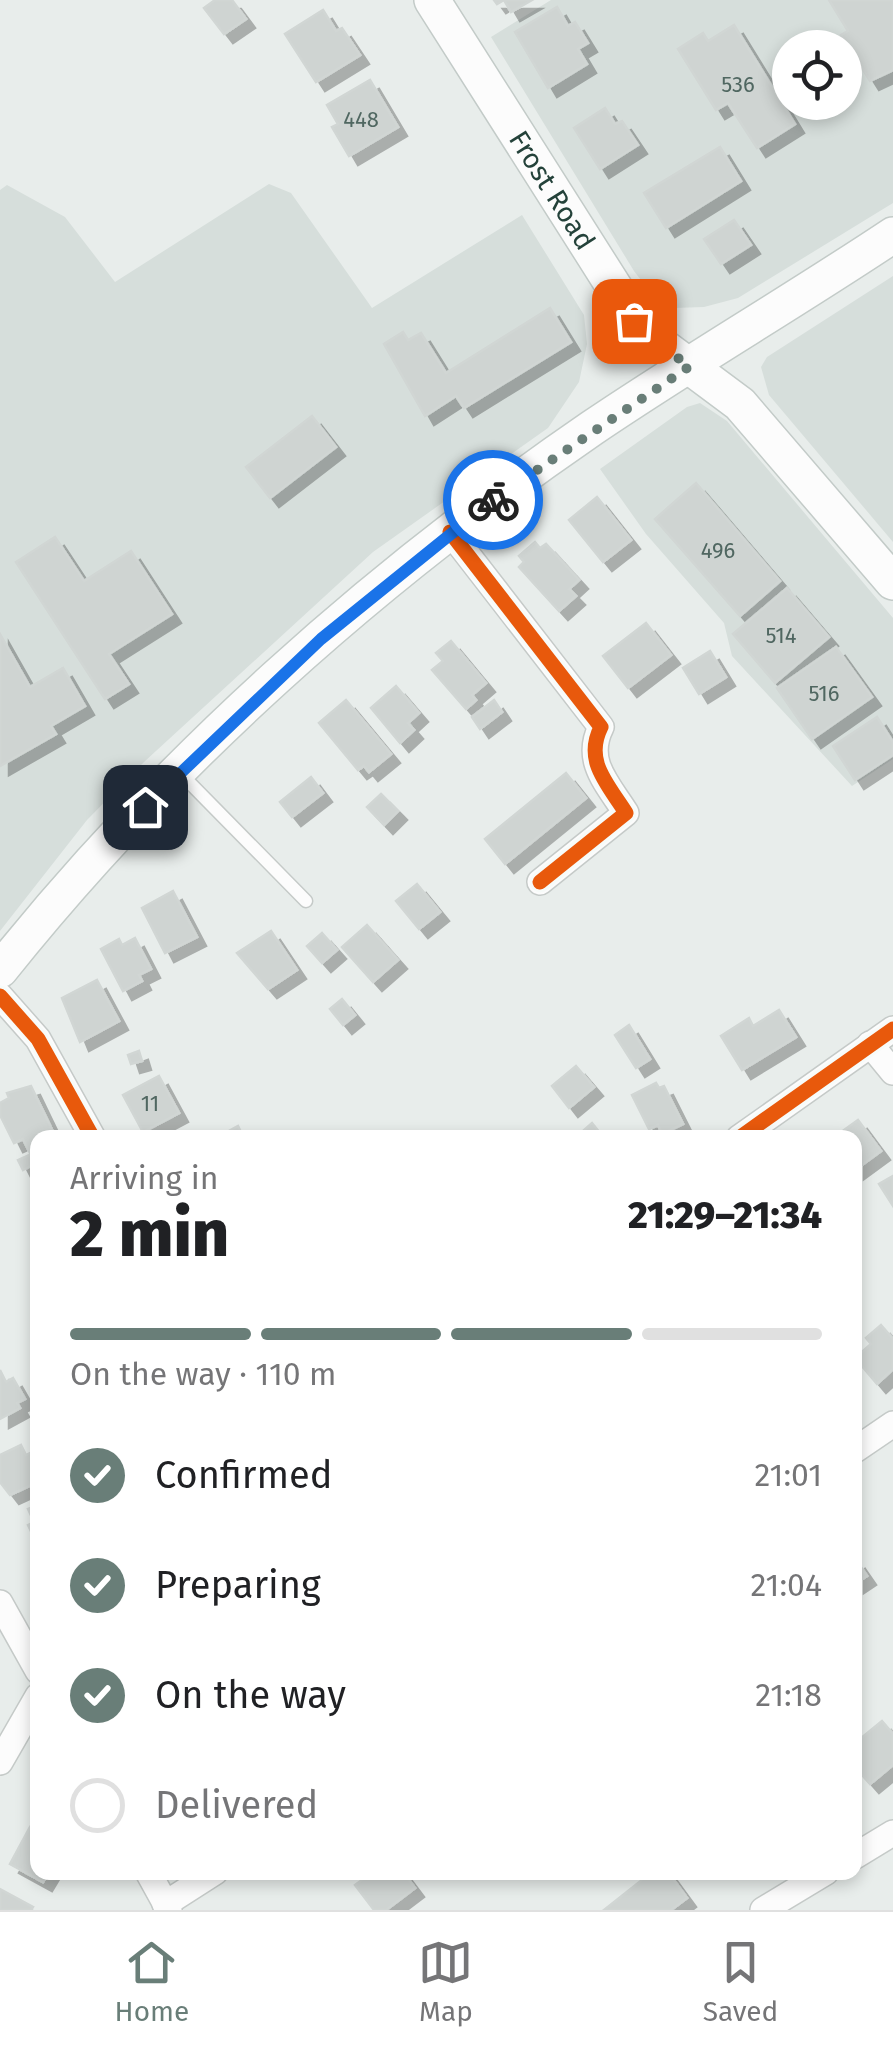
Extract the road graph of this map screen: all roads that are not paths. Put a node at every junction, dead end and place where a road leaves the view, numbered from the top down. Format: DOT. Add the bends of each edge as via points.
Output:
graph roads {
  1 [pos="432,0"];
  2 [pos="893,236"];
  3 [pos="690,366"];
  4 [pos="450,532"];
  5 [pos="893,582"];
  6 [pos="179,772"];
  7 [pos="540,882"];
  8 [pos="306,901"];
  9 [pos="0,970"];
  10 [pos="0,996"];
  11 [pos="893,1029"];
  12 [pos="870,1044"];
  13 [pos="893,1072"];
  14 [pos="89,1130"];
  15 [pos="750,1130"];
  16 [pos="893,1424"];
  17 [pos="862,1445"];
  18 [pos="0,1604"];
  19 [pos="30,1657"];
  20 [pos="30,1710"];
  21 [pos="0,1762"];
  22 [pos="893,1833"];
  23 [pos="862,1852"];
  24 [pos="152,1880"];
  25 [pos="203,1880"];
  26 [pos="813,1880"];
  27 [pos="167,1907"];
  28 [pos="763,1910"];
  1 -- 3 [label="main road, Frost Road" via="634,321"];
  2 -- 3 [label="main road"];
  3 -- 4 [label="main road"];
  3 -- 5 [label="main road, Frost Road" via="740,404"];
  4 -- 6 [label="main road" via="321,639"];
  4 -- 7 [label="street" via="601,727 593,761 626,813"];
  6 -- 8 [label="lane"];
  6 -- 9 [label="main road"];
  10 -- 14 [label="street" via="38,1039"];
  11 -- 12 [label="street"];
  12 -- 13 [label="street"];
  12 -- 15 [label="street"];
  16 -- 17 [label="street"];
  18 -- 19 [label="street"];
  20 -- 21 [label="street"];
  22 -- 23 [label="street"];
  24 -- 27 [label="street"];
  25 -- 27 [label="street"];
  26 -- 28 [label="street"];
}
